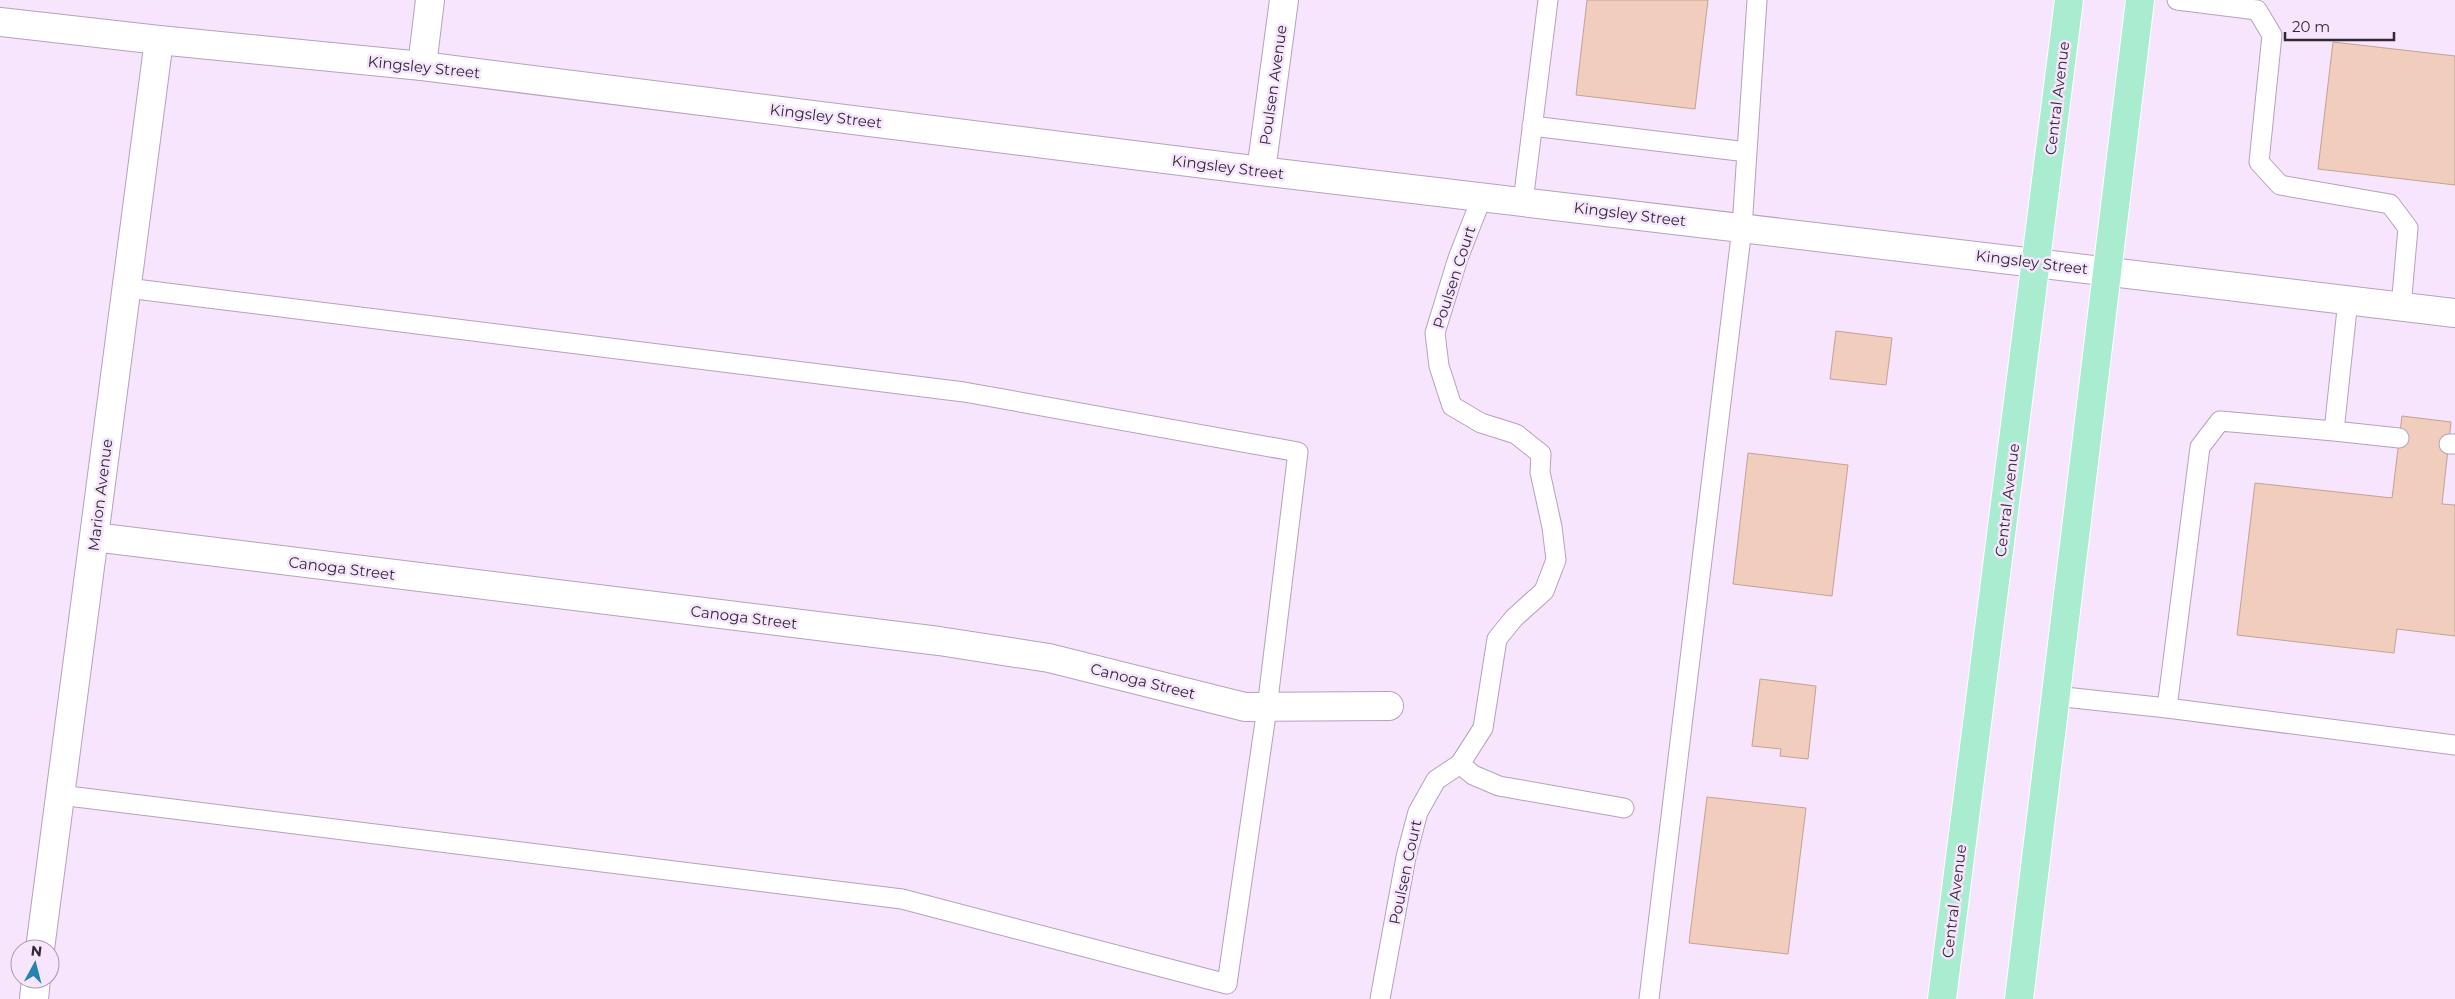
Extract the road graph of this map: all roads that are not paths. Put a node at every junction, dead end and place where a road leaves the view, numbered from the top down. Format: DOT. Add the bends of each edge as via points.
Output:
graph roads {
  1 [pos="430,0"];
  2 [pos="1284,0"];
  3 [pos="1548,0"];
  4 [pos="1757,0"];
  5 [pos="2069,0"];
  6 [pos="2140,0"];
  7 [pos="2177,0"];
  8 [pos="0,22"];
  9 [pos="159,40"];
  10 [pos="422,66"];
  11 [pos="1532,126"];
  12 [pos="1747,152"];
  13 [pos="1261,171"];
  14 [pos="1482,197"];
  15 [pos="1523,202"];
  16 [pos="1742,228"];
  17 [pos="2037,262"];
  18 [pos="2106,270"];
  19 [pos="126,288"];
  20 [pos="2348,300"];
  21 [pos="2401,306"];
  22 [pos="2455,313"];
  23 [pos="2334,431"];
  24 [pos="2399,438"];
  25 [pos="94,537"];
  26 [pos="2055,696"];
  27 [pos="1389,706"];
  28 [pos="1267,708"];
  29 [pos="2167,708"];
  30 [pos="2455,745"];
  31 [pos="1460,764"];
  32 [pos="60,795"];
  33 [pos="1624,808"];
  34 [pos="41,939"];
  35 [pos="1380,999"];
  36 [pos="1649,999"];
  37 [pos="1942,999"];
  38 [pos="2019,999"];
  1 -- 10 [label="main road"];
  2 -- 13 [label="main road, Poulsen Avenue"];
  3 -- 11 [label="lane"];
  4 -- 12 [label="lane"];
  5 -- 17 [label="main road, Central Avenue"];
  6 -- 18 [label="main road"];
  7 -- 21 [label="lane" via="2258,10 2272,35 2259,162 2280,185 2390,204 2408,228"];
  8 -- 9 [label="main road, Kingsley Street"];
  9 -- 10 [label="main road, Kingsley Street"];
  9 -- 19 [label="main road, Marion Avenue"];
  10 -- 13 [label="main road, Kingsley Street"];
  11 -- 12 [label="lane"];
  11 -- 15 [label="lane"];
  12 -- 16 [label="lane"];
  13 -- 14 [label="main road, Kingsley Street"];
  14 -- 15 [label="main road, Kingsley Street"];
  14 -- 31 [label="lane, Poulsen Court" via="1458,258 1435,333 1439,366 1452,406 1481,423 1516,434 1541,454 1540,472 1556,560 1544,591 1514,618 1497,639 1483,728"];
  15 -- 16 [label="main road, Kingsley Street"];
  16 -- 17 [label="main road, Kingsley Street"];
  16 -- 36 [label="lane"];
  17 -- 18 [label="main road, Kingsley Street"];
  17 -- 37 [label="main road, Central Avenue"];
  18 -- 20 [label="main road, Kingsley Street"];
  18 -- 26 [label="main road"];
  19 -- 25 [label="main road, Marion Avenue"];
  19 -- 28 [label="lane" via="964,392 1298,452"];
  20 -- 21 [label="main road, Kingsley Street"];
  20 -- 23 [label="lane"];
  21 -- 22 [label="main road, Kingsley Street"];
  23 -- 24 [label="lane"];
  23 -- 29 [label="lane" via="2220,421 2200,447"];
  25 -- 28 [label="main road, Canoga Street" via="940,641 1049,658 1245,707"];
  25 -- 32 [label="main road, Marion Avenue"];
  26 -- 29 [label="lane"];
  26 -- 38 [label="main road"];
  27 -- 28 [label="main road, Canoga Street"];
  28 -- 32 [label="lane" via="1227,984 902,899"];
  29 -- 30 [label="lane"];
  31 -- 33 [label="lane" via="1473,775 1499,786"];
  31 -- 35 [label="lane, Poulsen Court" via="1436,780 1418,812 1406,857"];
  32 -- 34 [label="main road, Marion Avenue"];
}
